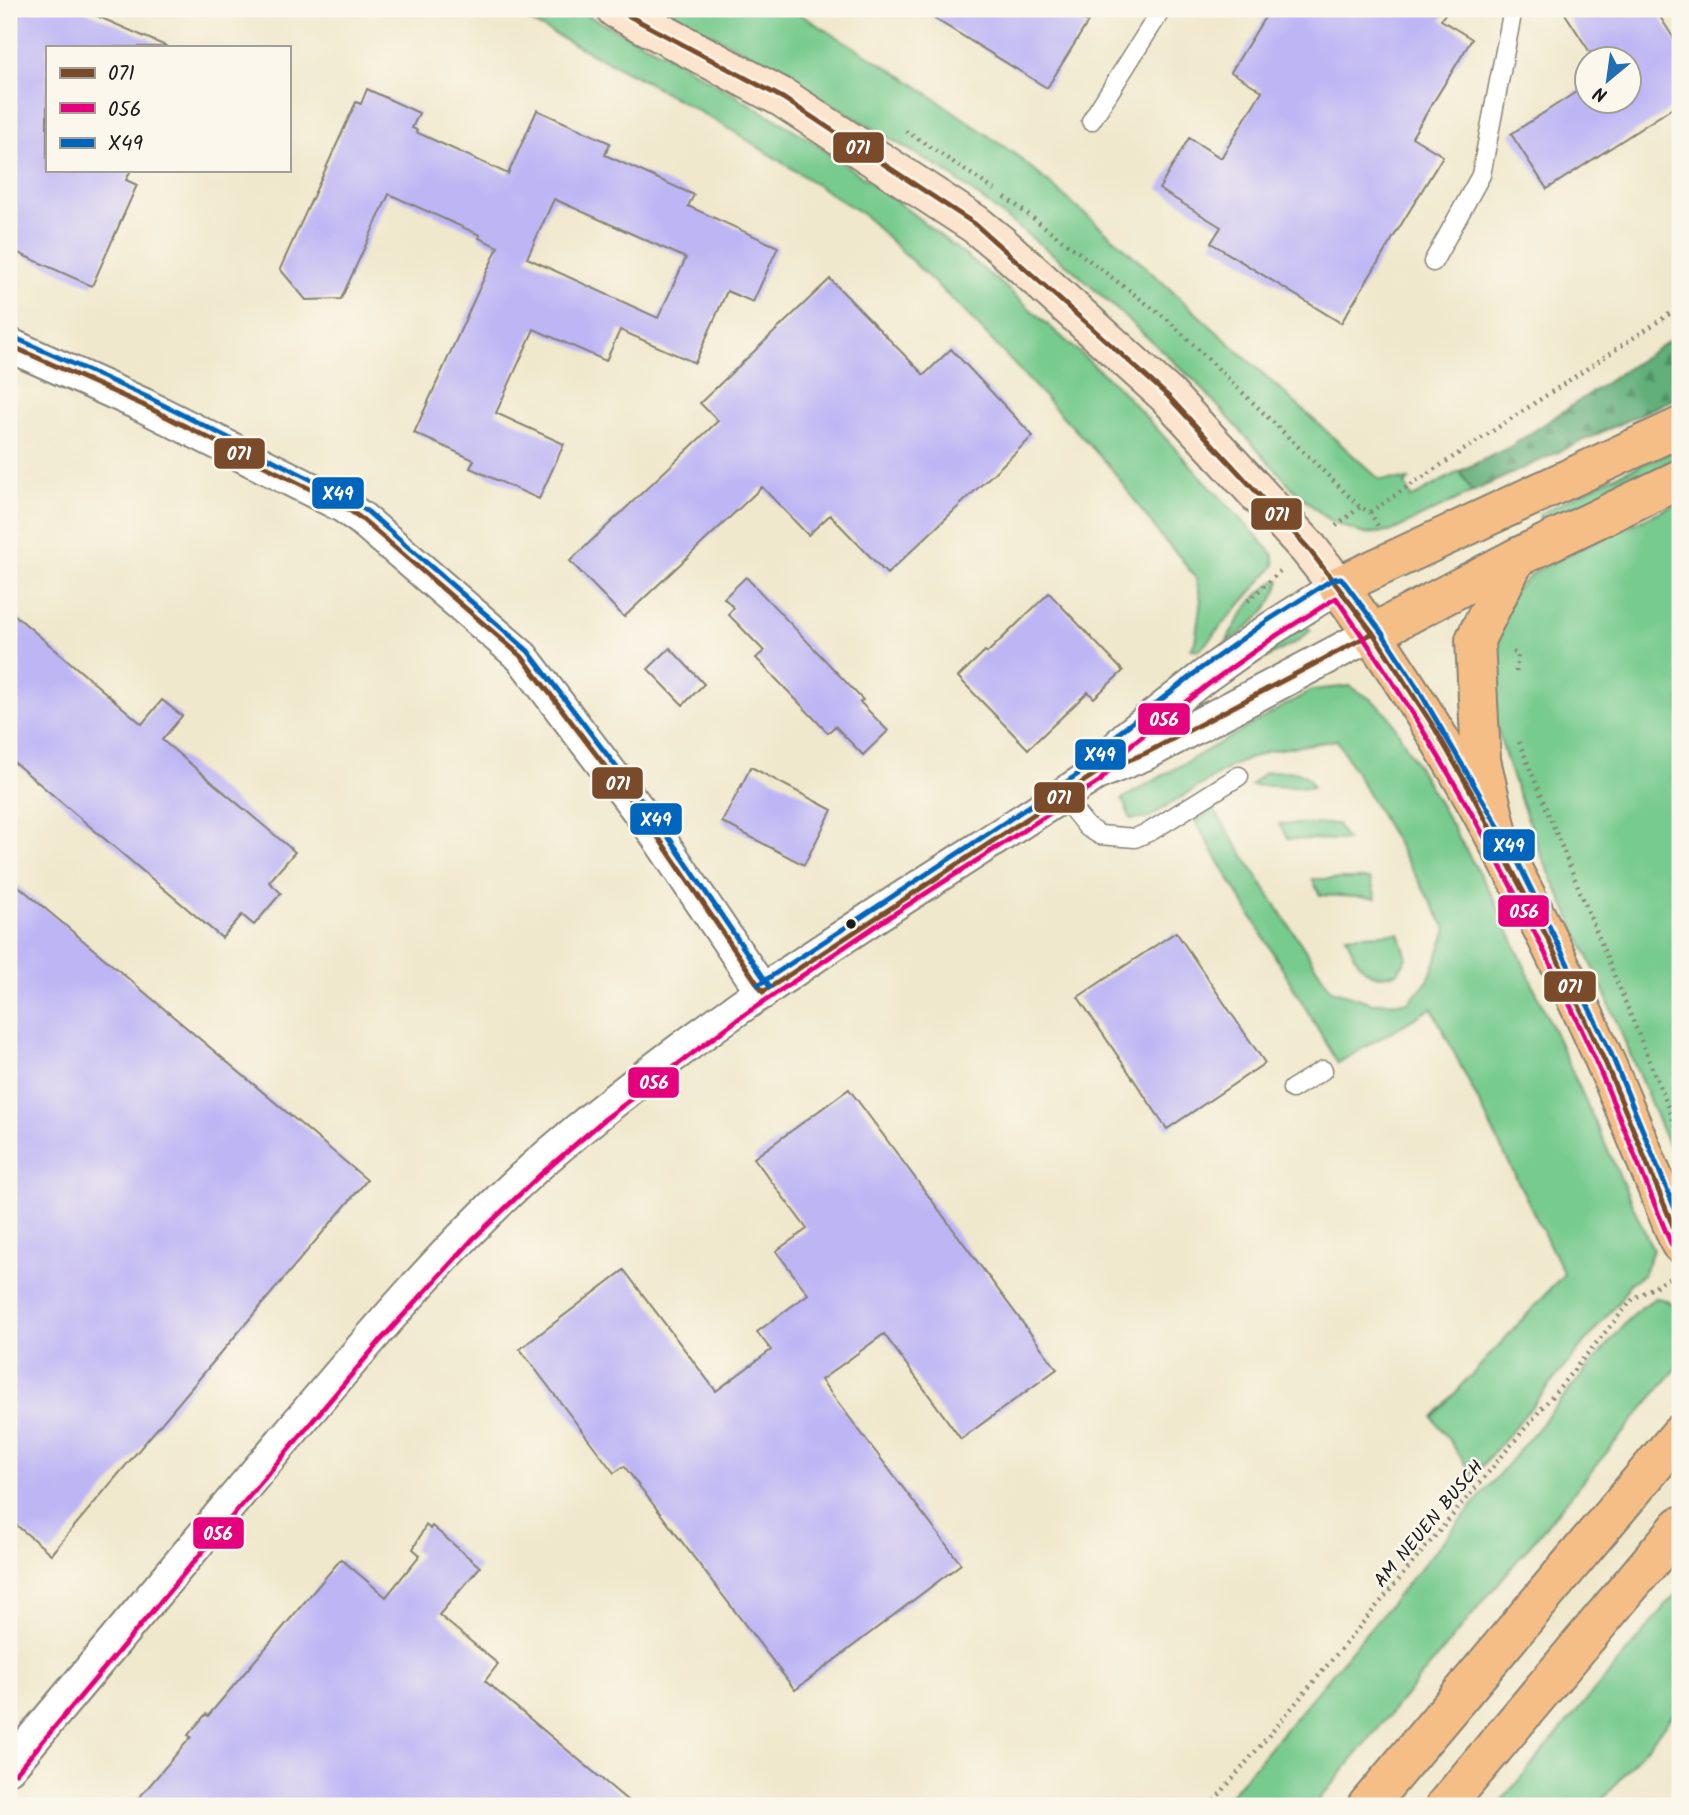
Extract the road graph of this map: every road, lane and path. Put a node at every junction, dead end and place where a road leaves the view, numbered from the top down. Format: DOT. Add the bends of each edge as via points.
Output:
graph roads {
  1 [pos="616,9"];
  2 [pos="1162,9"];
  3 [pos="1513,9"];
  4 [pos="1091,121"];
  5 [pos="1433,262"];
  6 [pos="1680,307"];
  7 [pos="9,345"];
  8 [pos="1680,427"];
  9 [pos="1680,479"];
  10 [pos="1370,512"];
  11 [pos="1516,558"];
  12 [pos="1338,586"];
  13 [pos="1373,633"];
  14 [pos="1475,640"];
  15 [pos="1514,680"];
  16 [pos="1516,730"];
  17 [pos="1095,774"];
  18 [pos="1239,776"];
  19 [pos="1062,796"];
  20 [pos="1501,847"];
  21 [pos="763,992"];
  22 [pos="1323,1070"];
  23 [pos="1292,1089"];
  24 [pos="1680,1136"];
  25 [pos="1680,1244"];
  26 [pos="1680,1273"];
  27 [pos="1680,1434"];
  28 [pos="1673,1535"];
  29 [pos="9,1767"];
  30 [pos="1210,1806"];
  31 [pos="1367,1806"];
  32 [pos="1445,1806"];
  1 -- 12 [label="main road" via="783,99 975,224 1168,396"];
  2 -- 4 [label="lane"];
  3 -- 5 [label="lane" via="1481,175"];
  6 -- 10 [label="path"];
  7 -- 21 [label="street" via="143,405 362,519 522,657 652,828"];
  8 -- 12 [label="main road"];
  9 -- 11 [label="main road"];
  11 -- 13 [label="main road"];
  11 -- 14 [label="main road"];
  12 -- 13 [label="main road"];
  12 -- 17 [label="street" via="1205,676 1126,738"];
  13 -- 17 [label="street" via="1146,753"];
  13 -- 20 [label="main road" via="1435,729"];
  14 -- 15 [label="path" via="1506,647 1518,656"];
  14 -- 20 [label="main road" via="1481,760"];
  16 -- 24 [label="path"];
  17 -- 19 [label="street"];
  18 -- 19 [label="lane" via="1135,838 1100,835 1087,827"];
  19 -- 21 [label="street"];
  20 -- 25 [label="main road" via="1590,1028"];
  21 -- 29 [label="street" via="605,1109 531,1171 455,1245 381,1326"];
  22 -- 23 [label="lane"];
  26 -- 30 [label="path, AM NEUEN BUSCH" via="1633,1299"];
  27 -- 31 [label="main road"];
  28 -- 32 [label="main road"];
}
